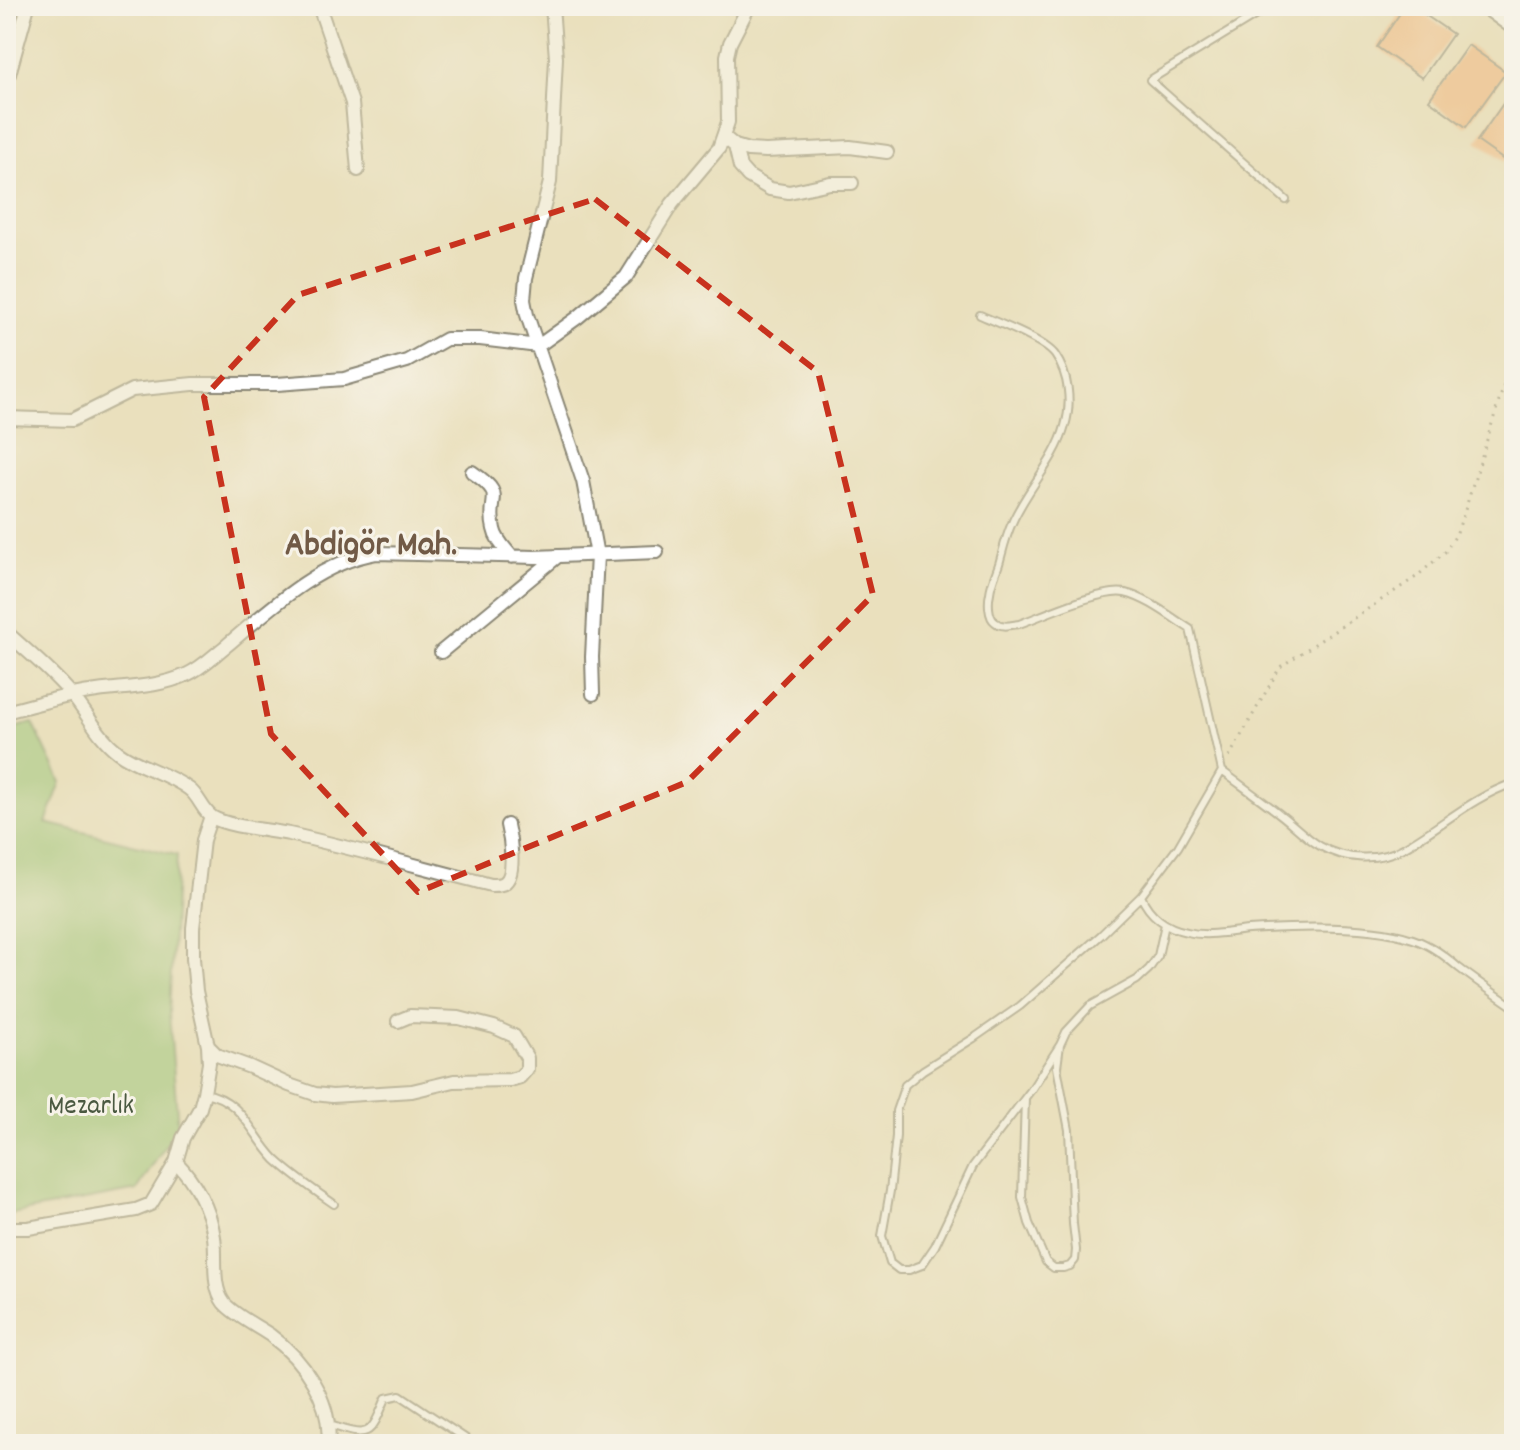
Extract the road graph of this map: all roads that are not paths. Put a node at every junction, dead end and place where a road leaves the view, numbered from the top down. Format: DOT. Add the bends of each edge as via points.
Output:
graph roads {
  1 [pos="28,6"];
  2 [pos="319,6"];
  3 [pos="552,6"];
  4 [pos="749,6"];
  5 [pos="1271,6"];
  6 [pos="1488,6"];
  7 [pos="1514,25"];
  8 [pos="6,85"];
  9 [pos="724,137"];
  10 [pos="735,146"];
  11 [pos="887,152"];
  12 [pos="358,170"];
  13 [pos="852,183"];
  14 [pos="1286,200"];
  15 [pos="980,315"];
  16 [pos="538,346"];
  17 [pos="6,418"];
  18 [pos="472,472"];
  19 [pos="657,552"];
  20 [pos="597,555"];
  21 [pos="558,556"];
  22 [pos="512,557"];
  23 [pos="6,632"];
  24 [pos="441,652"];
  25 [pos="593,694"];
  26 [pos="72,695"];
  27 [pos="6,712"];
  28 [pos="1222,771"];
  29 [pos="1514,783"];
  30 [pos="211,816"];
  31 [pos="507,825"];
  32 [pos="1141,896"];
  33 [pos="1165,924"];
  34 [pos="1514,1007"];
  35 [pos="398,1021"];
  36 [pos="1060,1045"];
  37 [pos="208,1046"];
  38 [pos="204,1093"];
  39 [pos="1025,1098"];
  40 [pos="176,1162"];
  41 [pos="334,1204"];
  42 [pos="6,1228"];
  43 [pos="330,1425"];
  44 [pos="328,1444"];
  45 [pos="474,1444"];
  1 -- 8 [label="street"];
  2 -- 12 [label="street" via="352,103"];
  3 -- 16 [label="street" via="556,58 550,182 524,300"];
  4 -- 9 [label="street" via="727,56"];
  5 -- 14 [label="lane" via="1150,80"];
  6 -- 7 [label="main road"];
  9 -- 10 [label="street"];
  9 -- 16 [label="street" via="672,204 626,277"];
  10 -- 11 [label="street"];
  10 -- 13 [label="street" via="740,167 770,189 789,192"];
  15 -- 28 [label="lane" via="1053,351 1068,386 1066,425 1059,444 1007,537 990,593 992,619 1005,626 1019,624 1113,591 1137,597 1190,629"];
  16 -- 17 [label="street" via="446,339 407,361 344,379 132,390 72,420"];
  16 -- 20 [label="street" via="583,481"];
  18 -- 22 [label="street" via="494,492 494,531"];
  19 -- 20 [label="street"];
  20 -- 21 [label="street"];
  20 -- 25 [label="street"];
  21 -- 22 [label="street"];
  21 -- 24 [label="street"];
  22 -- 26 [label="street" via="357,556 305,583 185,675"];
  23 -- 26 [label="street"];
  26 -- 27 [label="street"];
  26 -- 30 [label="street" via="117,752 181,783"];
  28 -- 29 [label="lane" via="1318,845 1356,857 1402,849 1479,798"];
  28 -- 32 [label="lane" via="1178,847"];
  30 -- 31 [label="street" via="491,885 508,880 511,869"];
  30 -- 37 [label="street" via="203,840 193,928 196,991"];
  32 -- 33 [label="lane" via="1146,908"];
  32 -- 39 [label="lane" via="1020,1006 905,1085 896,1111 882,1236 890,1263 899,1270 922,1265 973,1166"];
  33 -- 34 [label="lane" via="1204,934 1356,929 1412,938 1434,948"];
  33 -- 36 [label="lane" via="1158,956 1149,969 1090,1006"];
  35 -- 37 [label="street" via="410,1016 459,1018 494,1027 514,1036 527,1058 527,1069 510,1080 454,1081 412,1091 332,1096 289,1085 217,1055"];
  36 -- 39 [label="lane"];
  36 -- 39 [label="lane" via="1057,1067 1069,1130 1076,1250 1075,1260 1063,1268 1046,1262 1022,1197"];
  37 -- 38 [label="street"];
  38 -- 40 [label="street"];
  38 -- 41 [label="lane" via="233,1105 275,1158"];
  40 -- 42 [label="street" via="151,1204 136,1210"];
  40 -- 43 [label="street" via="191,1178 212,1224 217,1282 225,1304 291,1353 315,1387"];
  43 -- 44 [label="street"];
  43 -- 45 [label="lane" via="365,1432 376,1422 386,1398 400,1395"];
}
